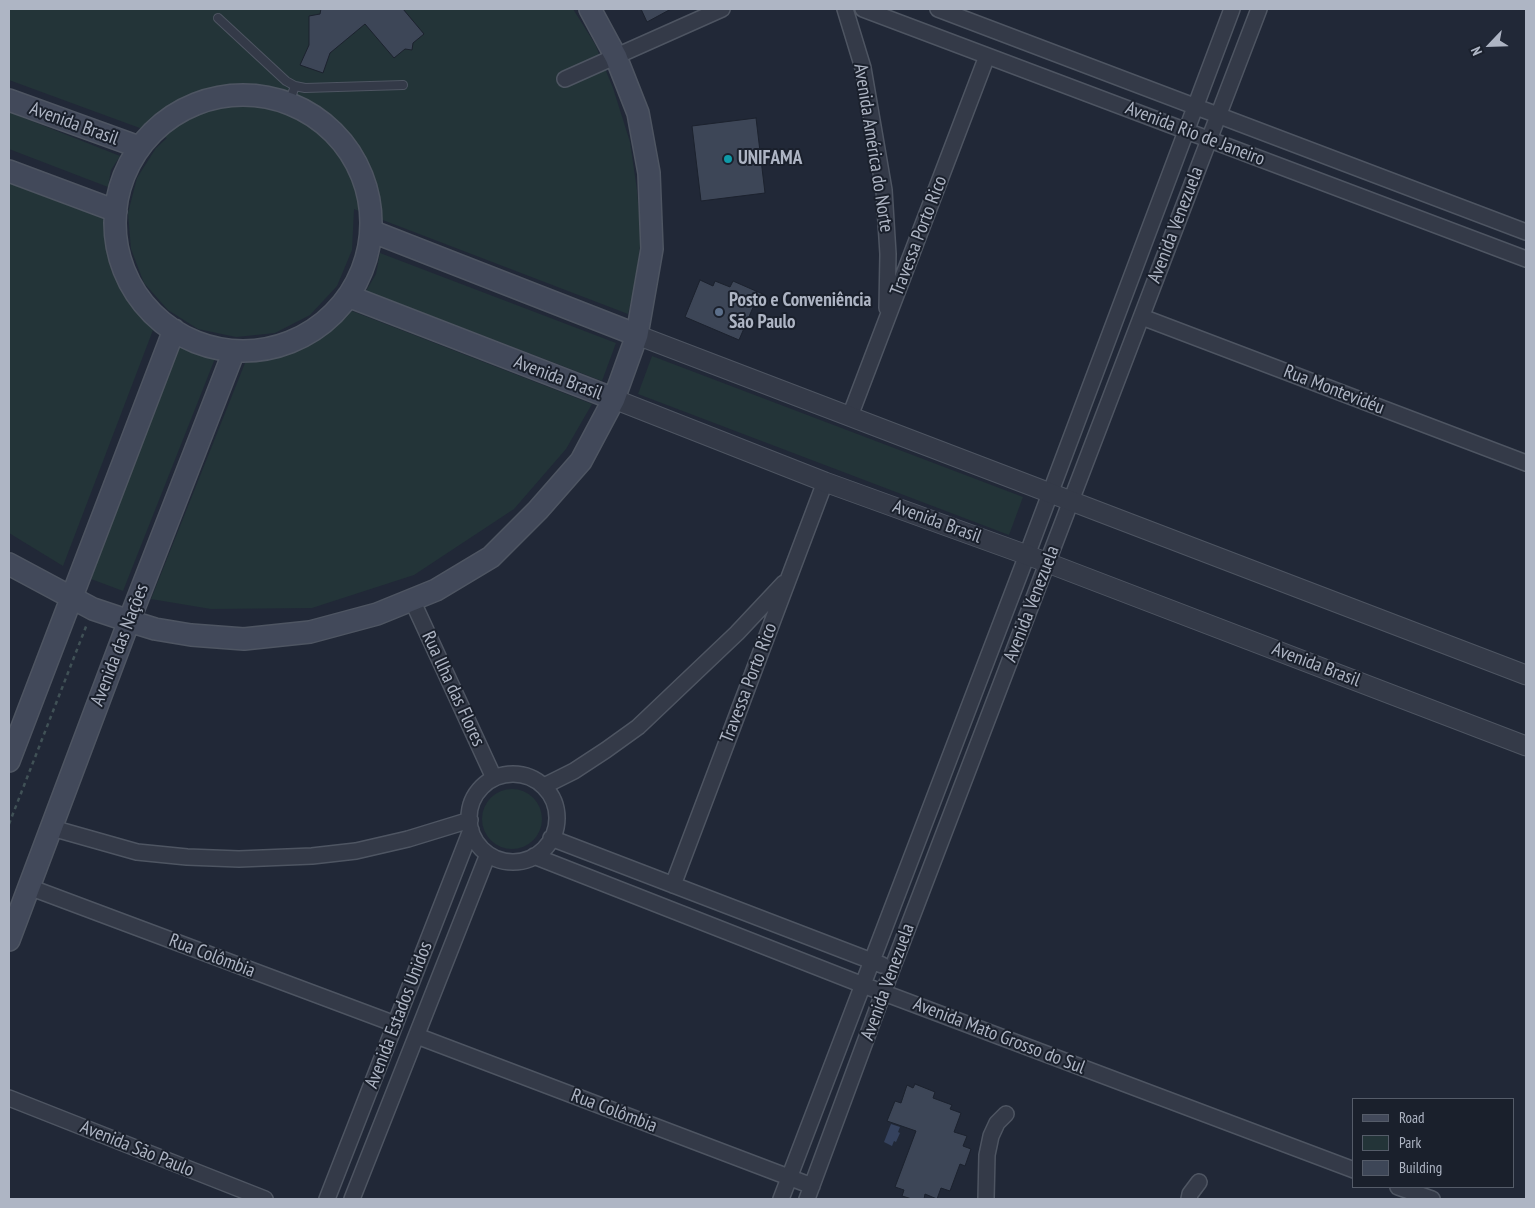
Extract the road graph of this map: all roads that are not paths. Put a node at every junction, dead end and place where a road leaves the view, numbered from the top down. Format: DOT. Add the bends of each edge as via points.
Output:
graph roads {
  1 [pos="590,9"];
  2 [pos="722,9"];
  3 [pos="845,9"];
  4 [pos="864,9"];
  5 [pos="938,9"];
  6 [pos="1232,9"];
  7 [pos="1259,9"];
  8 [pos="218,18"];
  9 [pos="987,56"];
  10 [pos="616,57"];
  11 [pos="565,79"];
  12 [pos="403,86"];
  13 [pos="292,95"];
  14 [pos="9,100"];
  15 [pos="1196,106"];
  16 [pos="1218,115"];
  17 [pos="1186,131"];
  18 [pos="1209,139"];
  19 [pos="139,147"];
  20 [pos="9,171"];
  21 [pos="116,212"];
  22 [pos="371,231"];
  23 [pos="1526,232"];
  24 [pos="1526,259"];
  25 [pos="348,296"];
  26 [pos="1142,317"];
  27 [pos="887,320"];
  28 [pos="174,330"];
  29 [pos="637,335"];
  30 [pos="234,351"];
  31 [pos="614,399"];
  32 [pos="850,416"];
  33 [pos="1526,463"];
  34 [pos="825,482"];
  35 [pos="1050,493"];
  36 [pos="1071,501"];
  37 [pos="1028,555"];
  38 [pos="1048,563"];
  39 [pos="9,564"];
  40 [pos="789,578"];
  41 [pos="71,598"];
  42 [pos="412,600"];
  43 [pos="129,621"];
  44 [pos="1526,675"];
  45 [pos="1526,746"];
  46 [pos="9,760"];
  47 [pos="494,778"];
  48 [pos="544,786"];
  49 [pos="470,825"];
  50 [pos="52,828"];
  51 [pos="551,838"];
  52 [pos="488,854"];
  53 [pos="534,856"];
  54 [pos="672,885"];
  55 [pos="29,887"];
  56 [pos="9,940"];
  57 [pos="872,961"];
  58 [pos="892,969"];
  59 [pos="863,985"];
  60 [pos="884,993"];
  61 [pos="395,1024"];
  62 [pos="417,1036"];
  63 [pos="9,1098"];
  64 [pos="1006,1114"];
  65 [pos="1352,1169"];
  66 [pos="790,1177"];
  67 [pos="1199,1182"];
  68 [pos="1401,1188"];
  69 [pos="809,1193"];
  70 [pos="265,1199"];
  71 [pos="327,1199"];
  72 [pos="352,1199"];
  73 [pos="781,1199"];
  74 [pos="986,1199"];
  75 [pos="1189,1199"];
  76 [pos="1432,1199"];
  1 -- 10 [label="main road"];
  2 -- 10 [label="street"];
  3 -- 27 [label="street, Avenida América do Norte" via="863,68 884,190 888,254"];
  4 -- 9 [label="street, Avenida Rio de Janeiro"];
  5 -- 15 [label="street, Avenida Rio de Janeiro"];
  6 -- 15 [label="street, Avenida Venezuela"];
  7 -- 16 [label="street, Avenida Venezuela"];
  8 -- 13 [label="lane" via="286,81"];
  9 -- 17 [label="street, Avenida Rio de Janeiro"];
  9 -- 27 [label="street, Travessa Porto Rico"];
  10 -- 11 [label="street"];
  10 -- 29 [label="main road" via="638,113 649,174 652,249"];
  12 -- 13 [label="lane" via="305,88"];
  13 -- 19 [label="main road" via="271,98 234,95 198,103 166,120"];
  13 -- 22 [label="main road" via="351,154 367,191"];
  14 -- 19 [label="main road, Avenida Brasil"];
  15 -- 16 [label="street, Avenida Rio de Janeiro"];
  15 -- 17 [label="street, Avenida Venezuela"];
  16 -- 18 [label="street, Avenida Venezuela"];
  16 -- 23 [label="street, Avenida Rio de Janeiro"];
  17 -- 18 [label="street, Avenida Rio de Janeiro"];
  17 -- 35 [label="street, Avenida Venezuela"];
  18 -- 24 [label="street, Avenida Rio de Janeiro"];
  18 -- 26 [label="street, Avenida Venezuela"];
  19 -- 21 [label="main road" via="123,178"];
  20 -- 21 [label="main road"];
  21 -- 28 [label="main road" via="116,242 124,270 139,297"];
  22 -- 25 [label="main road" via="364,265"];
  22 -- 29 [label="main road"];
  25 -- 30 [label="main road" via="317,328 301,336 278,347"];
  25 -- 31 [label="main road, Avenida Brasil"];
  26 -- 33 [label="street, Rua Montevidéu"];
  26 -- 36 [label="street, Avenida Venezuela"];
  27 -- 32 [label="street, Travessa Porto Rico"];
  28 -- 30 [label="main road" via="208,346"];
  28 -- 41 [label="main road"];
  29 -- 31 [label="main road"];
  29 -- 32 [label="street"];
  30 -- 43 [label="main road, Avenida das Nações"];
  31 -- 34 [label="street, Avenida Brasil"];
  31 -- 42 [label="main road" via="581,461 491,557 436,590"];
  32 -- 35 [label="street"];
  34 -- 37 [label="street, Avenida Brasil"];
  34 -- 40 [label="street, Travessa Porto Rico"];
  35 -- 36 [label="street"];
  35 -- 37 [label="street, Avenida Venezuela"];
  36 -- 38 [label="street, Avenida Venezuela"];
  36 -- 44 [label="street"];
  37 -- 38 [label="street, Avenida Brasil"];
  37 -- 57 [label="street, Avenida Venezuela"];
  38 -- 45 [label="street, Avenida Brasil"];
  38 -- 58 [label="street, Avenida Venezuela"];
  39 -- 41 [label="main road"];
  40 -- 48 [label="street" via="737,633 638,727 598,756"];
  40 -- 54 [label="street, Travessa Porto Rico"];
  41 -- 43 [label="main road"];
  41 -- 46 [label="main road"];
  42 -- 43 [label="main road" via="376,614 310,632 244,639 191,636"];
  42 -- 47 [label="street, Rua llha das Flores"];
  43 -- 50 [label="main road, Avenida das Nações"];
  47 -- 48 [label="street" via="520,774"];
  47 -- 49 [label="street" via="482,786 474,799"];
  48 -- 51 [label="street" via="556,808 557,821"];
  49 -- 50 [label="street" via="356,851 240,859 136,852"];
  49 -- 52 [label="street" via="480,846"];
  49 -- 61 [label="street, Avenida Estados Unidos"];
  50 -- 55 [label="main road, Avenida das Nações"];
  51 -- 53 [label="street"];
  51 -- 54 [label="street"];
  52 -- 53 [label="street" via="511,862"];
  52 -- 62 [label="street, Avenida Estados Unidos"];
  53 -- 59 [label="street, Avenida Mato Grosso do Sul"];
  54 -- 57 [label="street"];
  55 -- 56 [label="main road, Avenida das Nações"];
  55 -- 61 [label="street, Rua Colômbia"];
  57 -- 58 [label="street"];
  57 -- 59 [label="street, Avenida Venezuela"];
  58 -- 60 [label="street, Avenida Venezuela"];
  59 -- 60 [label="street, Avenida Mato Grosso do Sul"];
  59 -- 66 [label="street, Avenida Venezuela"];
  60 -- 65 [label="street, Avenida Mato Grosso do Sul"];
  60 -- 69 [label="street, Avenida Venezuela"];
  61 -- 71 [label="street, Avenida Estados Unidos"];
  62 -- 66 [label="street, Rua Colômbia"];
  62 -- 72 [label="street, Avenida Estados Unidos"];
  63 -- 70 [label="street, Avenida São Paulo"];
  64 -- 74 [label="street" via="991,1136"];
  66 -- 69 [label="street, Rua Colômbia"];
  66 -- 73 [label="street, Avenida Venezuela"];
  67 -- 75 [label="street"];
  68 -- 76 [label="street"];
}
